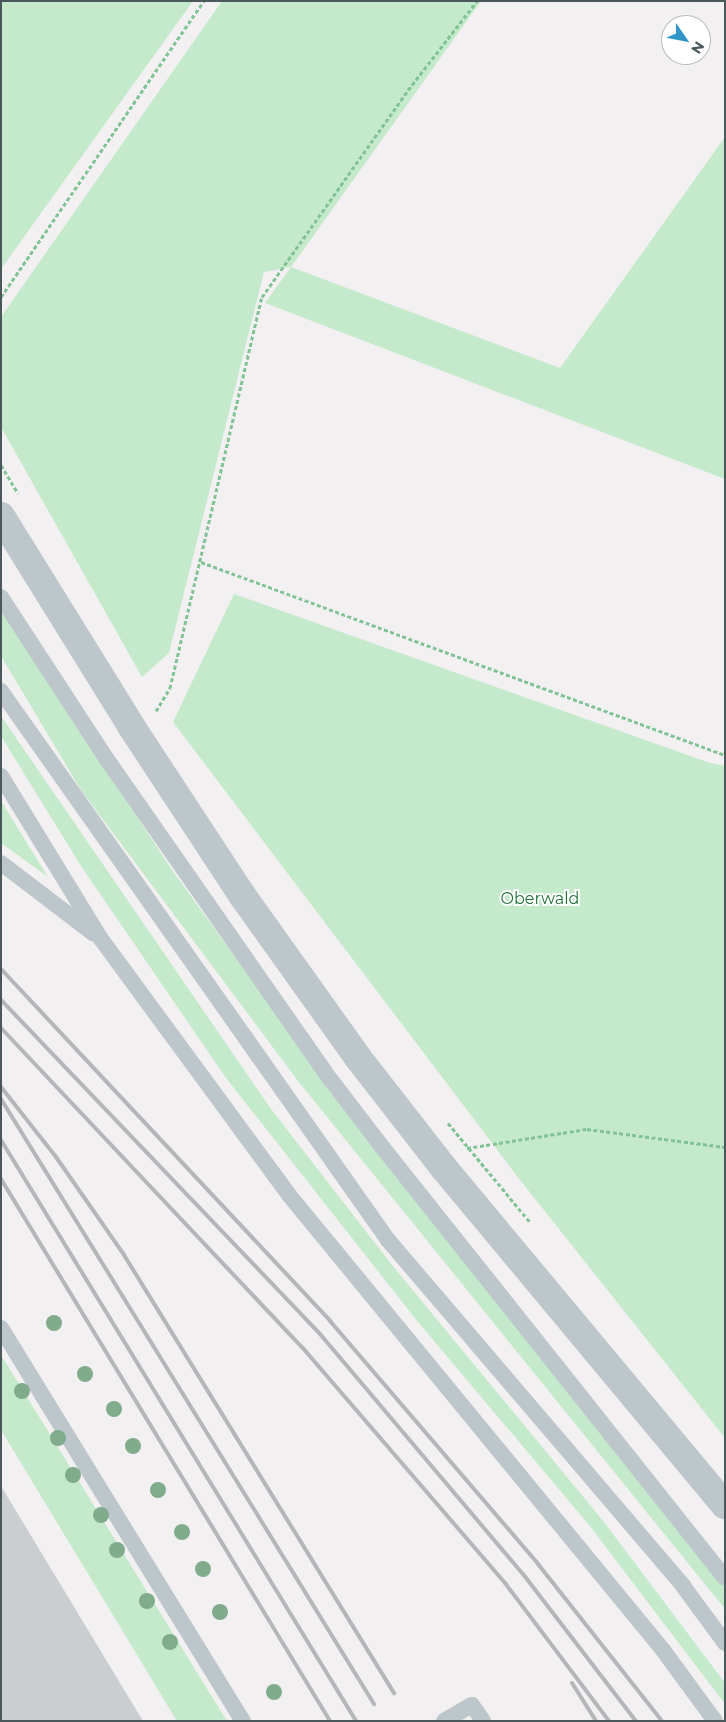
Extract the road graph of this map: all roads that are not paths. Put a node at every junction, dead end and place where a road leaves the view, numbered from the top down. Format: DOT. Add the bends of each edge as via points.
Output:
graph roads {
  1 [pos="1,516"];
  2 [pos="1,597"];
  3 [pos="1,691"];
  4 [pos="1,776"];
  5 [pos="1,863"];
  6 [pos="101,940"];
  7 [pos="1,1328"];
  8 [pos="725,1505"];
  9 [pos="725,1578"];
  10 [pos="725,1643"];
  11 [pos="243,1721"];
  12 [pos="444,1721"];
  13 [pos="482,1721"];
  14 [pos="715,1721"];
  1 -- 8 [label="street" via="131,726 242,895 359,1059 443,1167"];
  2 -- 9 [label="lane" via="106,758 331,1080"];
  3 -- 10 [label="lane" via="388,1240 683,1586"];
  4 -- 6 [label="lane"];
  5 -- 6 [label="lane"];
  6 -- 14 [label="lane" via="289,1195 663,1650"];
  7 -- 11 [label="lane"];
  12 -- 13 [label="lane" via="472,1705"];
}
